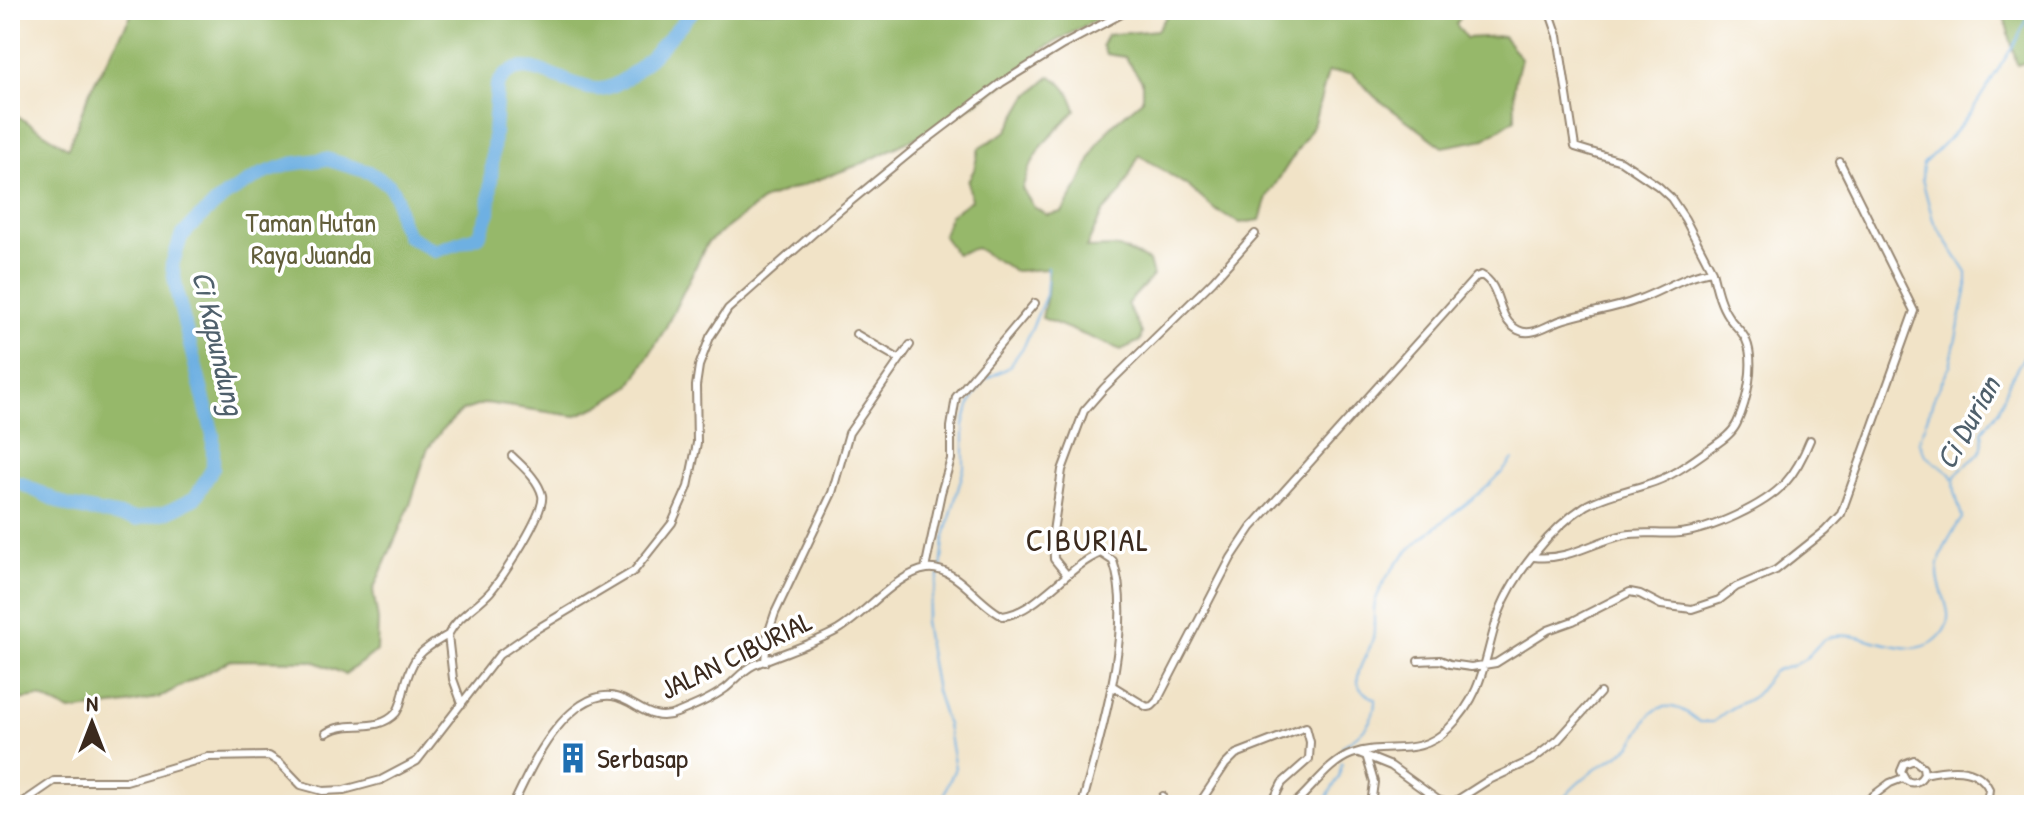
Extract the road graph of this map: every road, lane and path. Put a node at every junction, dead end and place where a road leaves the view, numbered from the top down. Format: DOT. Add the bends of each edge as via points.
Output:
graph roads {
  1 [pos="1129,10"];
  2 [pos="1549,10"];
  3 [pos="1840,162"];
  4 [pos="1255,234"];
  5 [pos="1712,271"];
  6 [pos="1035,303"];
  7 [pos="856,334"];
  8 [pos="910,345"];
  9 [pos="899,359"];
  10 [pos="1810,440"];
  11 [pos="512,456"];
  12 [pos="1534,557"];
  13 [pos="925,569"];
  14 [pos="1067,575"];
  15 [pos="448,635"];
  16 [pos="1418,661"];
  17 [pos="765,662"];
  18 [pos="1485,666"];
  19 [pos="1113,686"];
  20 [pos="1600,693"];
  21 [pos="462,704"];
  22 [pos="326,733"];
  23 [pos="1356,752"];
  24 [pos="1366,755"];
  25 [pos="1924,774"];
  26 [pos="1903,778"];
  27 [pos="1163,796"];
  28 [pos="1199,804"];
  29 [pos="19,805"];
  30 [pos="513,805"];
  31 [pos="1082,805"];
  32 [pos="1158,805"];
  33 [pos="1271,805"];
  34 [pos="1293,805"];
  35 [pos="1371,805"];
  36 [pos="1861,805"];
  37 [pos="1987,805"];
  1 -- 21 [label="street" via="1001,83 833,216 728,309 699,366 697,443 688,487 672,523 634,571 499,655"];
  2 -- 5 [label="street" via="1575,147 1621,161 1658,186 1685,219"];
  3 -- 18 [label="street" via="1914,311 1841,514 1776,570 1719,600 1692,609 1675,608 1630,592"];
  4 -- 14 [label="street" via="1084,411 1062,470 1053,532 1054,559"];
  5 -- 12 [label="street" via="1723,307 1747,341 1749,369 1737,423 1724,439 1671,474 1586,505"];
  5 -- 19 [label="street" via="1684,277 1634,302 1572,316 1529,333 1507,322 1487,278 1476,277 1251,528 1157,701 1147,707"];
  6 -- 13 [label="street" via="956,397 951,459"];
  7 -- 9 [label="street"];
  8 -- 9 [label="street"];
  9 -- 17 [label="street" via="849,433 832,493 775,613"];
  10 -- 12 [label="street" via="1784,485 1728,519 1681,533 1623,535 1576,553"];
  11 -- 15 [label="street" via="536,482 542,496 540,513 490,592"];
  12 -- 18 [label="street" via="1509,591"];
  13 -- 14 [label="street" via="957,579 1003,616 1022,610"];
  13 -- 17 [label="street, JALAN CIBURIAL" via="903,578 838,630"];
  14 -- 19 [label="street" via="1098,554 1113,561 1121,604"];
  15 -- 21 [label="street"];
  15 -- 22 [label="street" via="415,657 401,705 388,719"];
  16 -- 18 [label="street"];
  17 -- 30 [label="street, JALAN CIBURIAL" via="671,716 651,715 615,696 578,707 536,761"];
  18 -- 23 [label="street" via="1470,701 1439,737 1406,750"];
  19 -- 31 [label="street"];
  20 -- 24 [label="street" via="1558,740 1532,760 1451,804"];
  21 -- 29 [label="street" via="417,761 393,775 344,790 306,788 269,756 208,757 126,781 54,781"];
  23 -- 24 [label="street"];
  23 -- 34 [label="street" via="1333,765"];
  24 -- 35 [label="street" via="1374,782"];
  25 -- 26 [label="street" via="1916,782"];
  25 -- 26 [label="street" via="1920,763 1910,760 1902,767"];
  25 -- 37 [label="street" via="1965,771 1980,776 1989,789"];
  26 -- 36 [label="street"];
  27 -- 32 [label="street"];
  28 -- 33 [label="street" via="1236,754 1306,727 1309,759 1282,783"];
}
